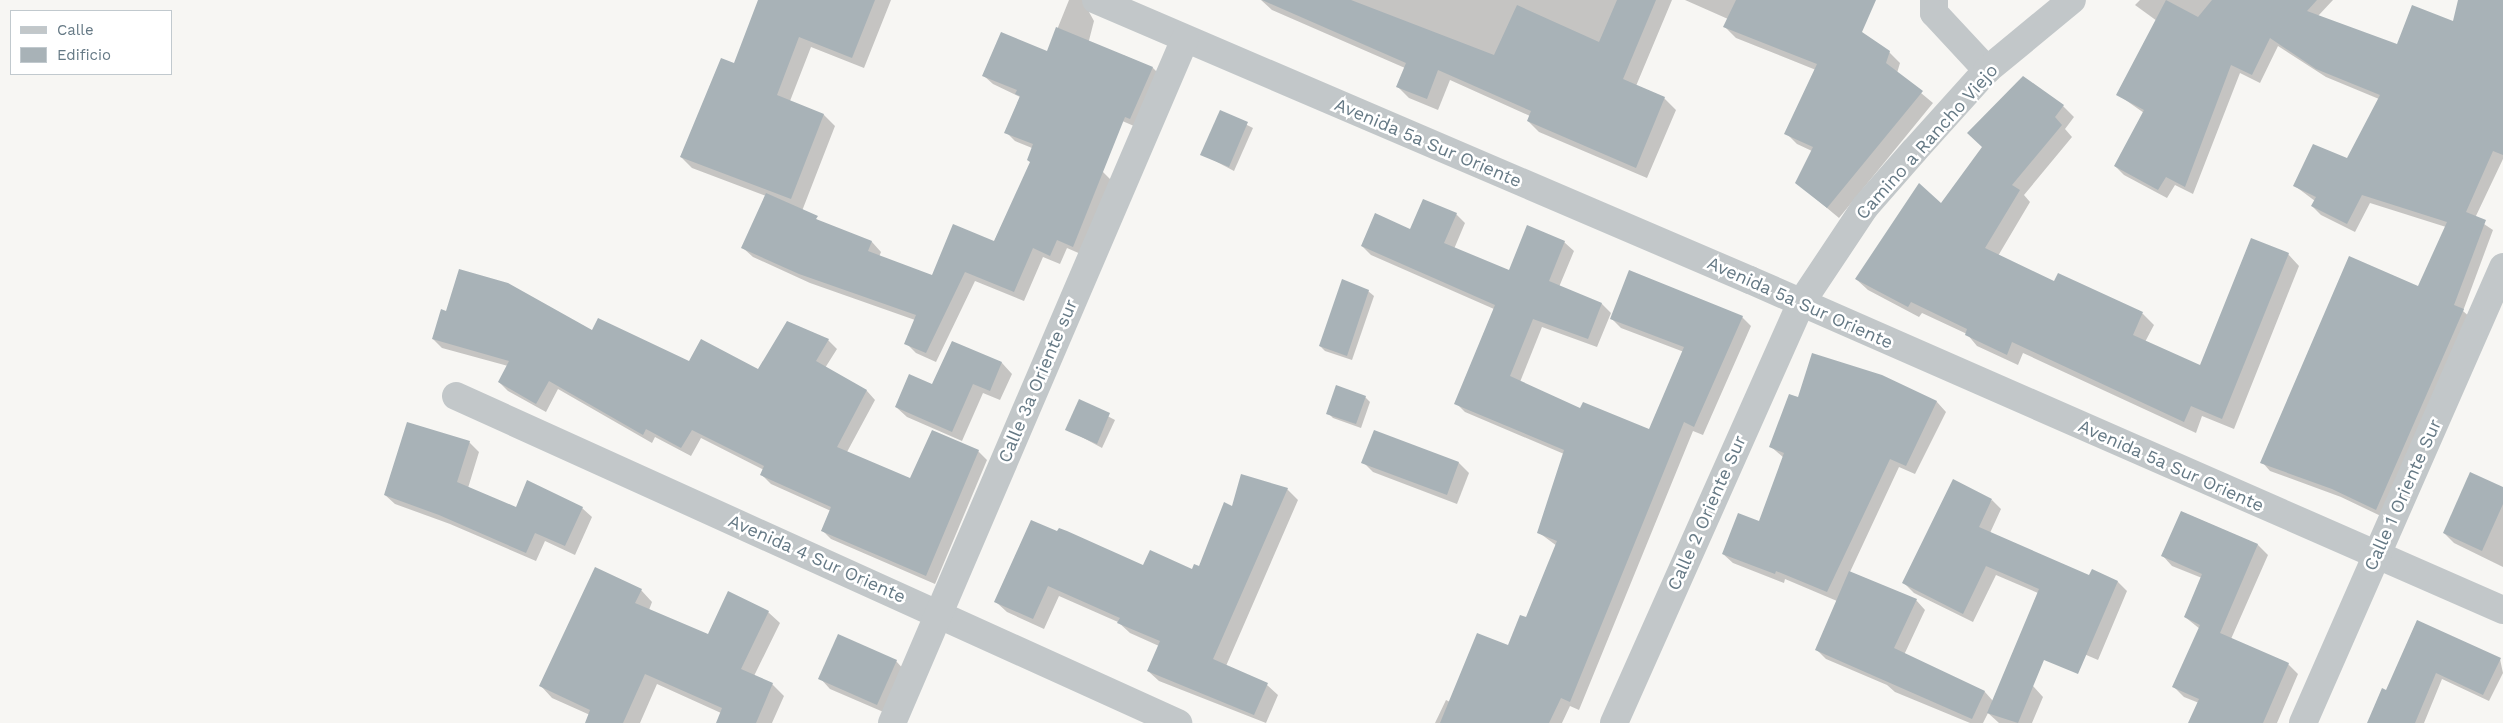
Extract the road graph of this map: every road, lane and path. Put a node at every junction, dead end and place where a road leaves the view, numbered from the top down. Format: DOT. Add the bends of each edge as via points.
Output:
graph roads {
  1 [pos="1096,0"];
  2 [pos="1934,0"];
  3 [pos="2072,0"];
  4 [pos="1185,39"];
  5 [pos="1987,70"];
  6 [pos="2503,267"];
  7 [pos="1801,303"];
  8 [pos="456,396"];
  9 [pos="2376,557"];
  10 [pos="2503,610"];
  11 [pos="938,614"];
  12 [pos="892,723"];
  13 [pos="1178,723"];
  14 [pos="1614,723"];
  15 [pos="2303,723"];
  1 -- 4 [label="street, Avenida 5a Sur Oriente"];
  2 -- 5 [label="street" via="1934,13"];
  3 -- 5 [label="street, Camino a Rancho Viejo"];
  4 -- 7 [label="street, Avenida 5a Sur Oriente"];
  4 -- 11 [label="street, Calle 3a Oriente sur"];
  5 -- 7 [label="street, Camino a Rancho Viejo" via="1865,207"];
  6 -- 9 [label="street, Calle 1 Oriente Sur"];
  7 -- 9 [label="street, Avenida 5a Sur Oriente"];
  7 -- 14 [label="street, Calle 2 Oriente Sur"];
  8 -- 11 [label="street, Avenida 4 Sur Oriente"];
  9 -- 10 [label="street, Avenida 5a Sur Oriente"];
  9 -- 15 [label="street, Calle 1 Oriente Sur"];
  11 -- 12 [label="street, Calle 3a Oriente sur"];
  11 -- 13 [label="street, Avenida 4 Sur Oriente"];
}
